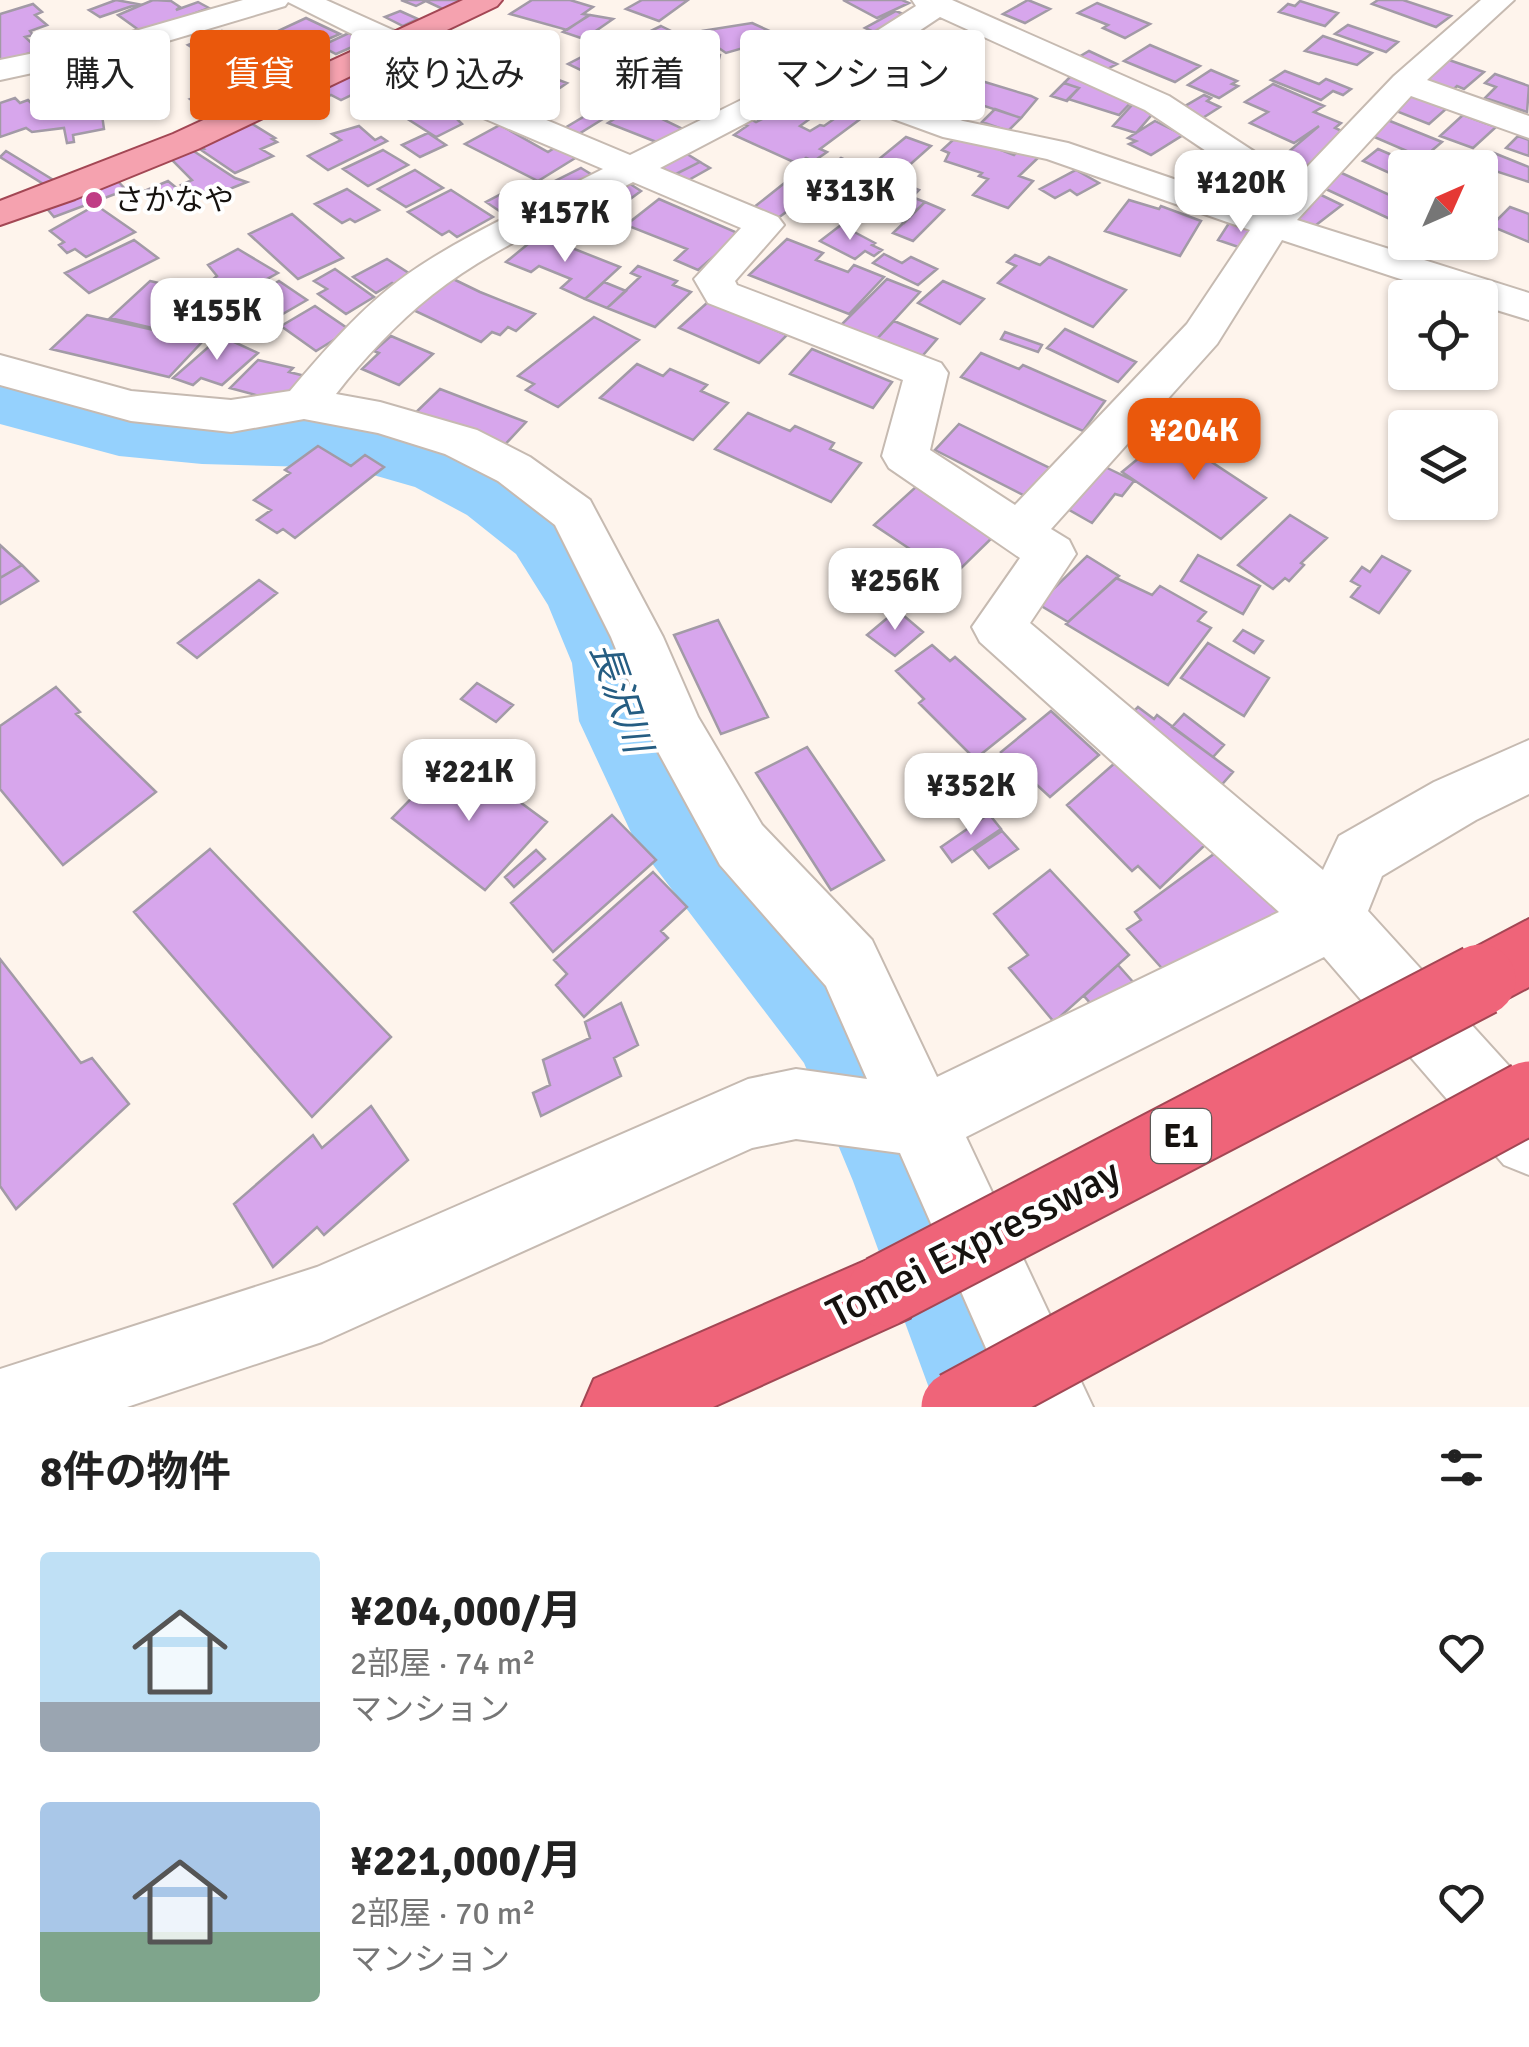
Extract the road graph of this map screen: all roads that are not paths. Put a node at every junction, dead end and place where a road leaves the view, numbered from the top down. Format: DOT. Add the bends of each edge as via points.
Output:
graph roads {
  1 [pos="275,0"];
  2 [pos="302,0"];
  3 [pos="487,0"];
  4 [pos="1008,0"];
  5 [pos="1499,0"];
  6 [pos="942,8"];
  7 [pos="367,30"];
  8 [pos="423,30"];
  9 [pos="904,30"];
  10 [pos="350,64"];
  11 [pos="0,70"];
  12 [pos="1405,83"];
  13 [pos="740,112"];
  14 [pos="518,120"];
  15 [pos="928,120"];
  16 [pos="1529,128"];
  17 [pos="633,168"];
  18 [pos="1209,204"];
  19 [pos="0,214"];
  20 [pos="1273,224"];
  21 [pos="1529,307"];
  22 [pos="0,370"];
  23 [pos="304,404"];
  24 [pos="1022,530"];
  25 [pos="1529,766"];
  26 [pos="1333,919"];
  27 [pos="1504,966"];
  28 [pos="1529,1097"];
  29 [pos="921,1121"];
  30 [pos="1529,1140"];
  31 [pos="8,1395"];
  32 [pos="622,1407"];
  33 [pos="957,1407"];
  34 [pos="1053,1407"];
  1 -- 11 [label="street" via="124,44"];
  2 -- 7 [label="street"];
  3 -- 8 [label="main road"];
  4 -- 6 [label="street"];
  5 -- 12 [label="street"];
  6 -- 9 [label="street"];
  6 -- 18 [label="street" via="1157,103 1248,164"];
  10 -- 19 [label="main road" via="167,148"];
  12 -- 16 [label="street"];
  12 -- 20 [label="street"];
  13 -- 17 [label="street"];
  14 -- 17 [label="street"];
  15 -- 18 [label="street" via="1045,147"];
  17 -- 23 [label="street" via="480,246 418,286"];
  17 -- 24 [label="street" via="766,225 714,279 722,294 926,373 905,456"];
  18 -- 20 [label="street"];
  20 -- 21 [label="street"];
  20 -- 24 [label="street" via="1202,334"];
  22 -- 23 [label="street" via="131,406 231,416"];
  23 -- 29 [label="street" via="461,442 514,469 573,513 676,731 741,845 850,963"];
  24 -- 26 [label="street" via="1051,554 998,627"];
  25 -- 26 [label="street" via="1360,856"];
  26 -- 29 [label="street"];
  26 -- 30 [label="street"];
  27 -- 32 [label="highway, Tomei Expressway / E1, bridge" via="883,1292"];
  28 -- 33 [label="highway, bridge"];
  29 -- 31 [label="street" via="796,1104 748,1114 322,1304"];
  29 -- 34 [label="street"];
}
